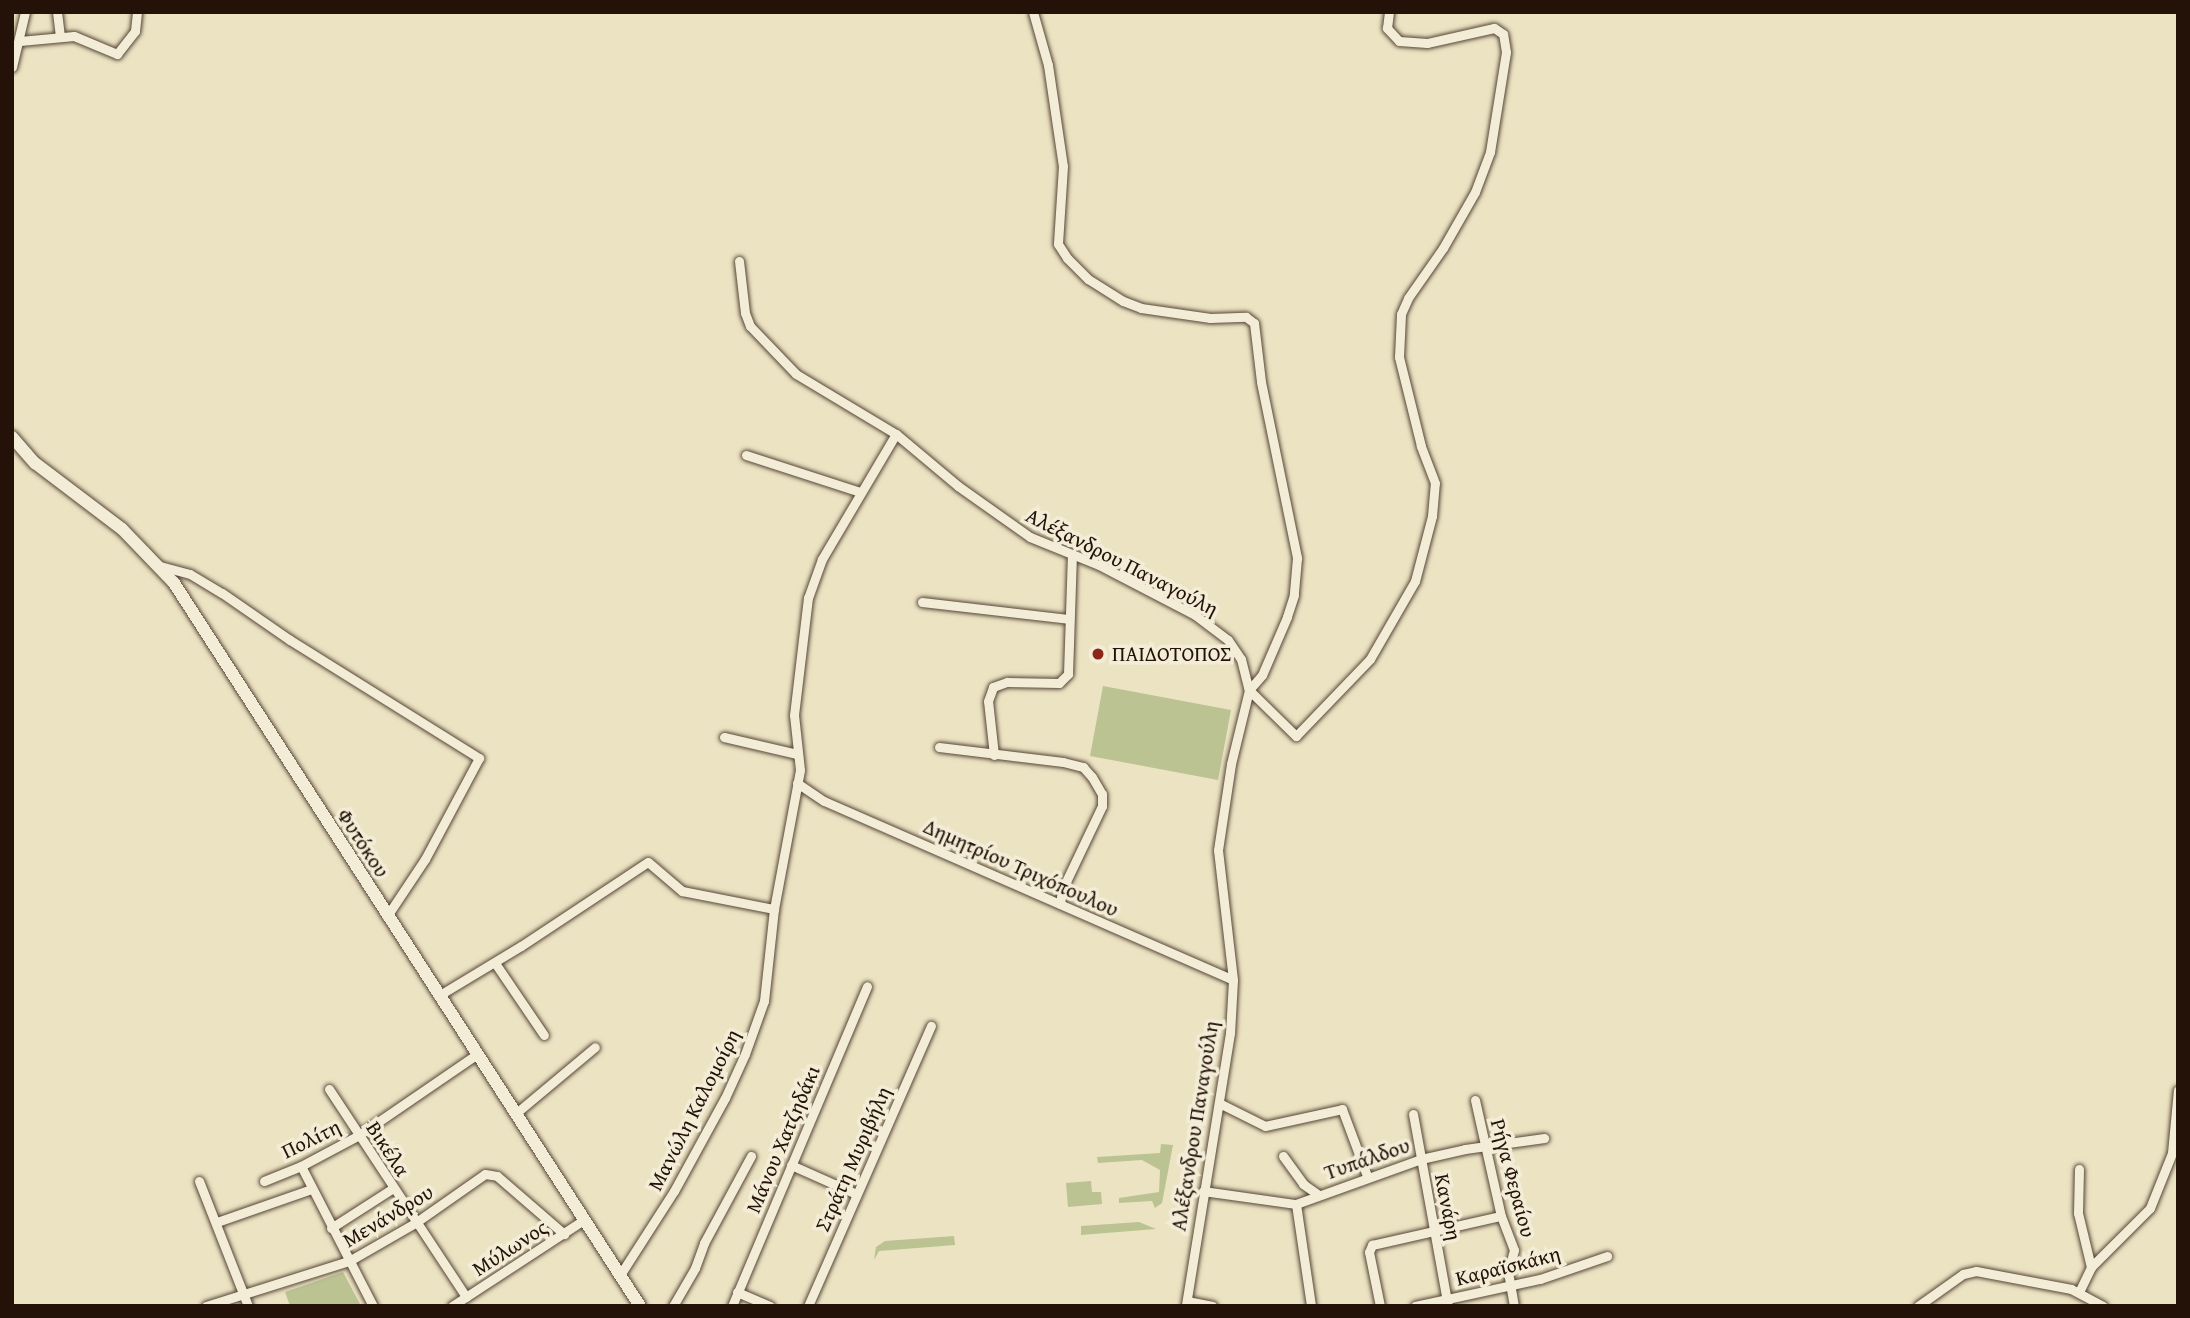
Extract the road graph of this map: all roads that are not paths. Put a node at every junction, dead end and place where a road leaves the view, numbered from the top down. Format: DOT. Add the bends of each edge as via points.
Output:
graph roads {
  1 [pos="25,12"];
  2 [pos="57,12"];
  3 [pos="138,12"];
  4 [pos="1033,12"];
  5 [pos="1389,12"];
  6 [pos="60,35"];
  7 [pos="20,41"];
  8 [pos="12,68"];
  9 [pos="739,261"];
  10 [pos="896,434"];
  11 [pos="12,437"];
  12 [pos="746,455"];
  13 [pos="860,492"];
  14 [pos="1072,554"];
  15 [pos="160,566"];
  16 [pos="922,602"];
  17 [pos="1068,620"];
  18 [pos="1249,690"];
  19 [pos="724,737"];
  20 [pos="939,747"];
  21 [pos="797,754"];
  22 [pos="994,755"];
  23 [pos="797,783"];
  24 [pos="1060,904"];
  25 [pos="774,909"];
  26 [pos="387,916"];
  27 [pos="495,963"];
  28 [pos="1233,980"];
  29 [pos="867,986"];
  30 [pos="438,996"];
  31 [pos="931,1026"];
  32 [pos="544,1035"];
  33 [pos="595,1047"];
  34 [pos="476,1055"];
  35 [pos="329,1089"];
  36 [pos="2178,1090"];
  37 [pos="1475,1100"];
  38 [pos="1219,1103"];
  39 [pos="515,1114"];
  40 [pos="1413,1114"];
  41 [pos="359,1135"];
  42 [pos="1544,1138"];
  43 [pos="1485,1146"];
  44 [pos="751,1156"];
  45 [pos="1283,1156"];
  46 [pos="1421,1158"];
  47 [pos="791,1165"];
  48 [pos="301,1166"];
  49 [pos="2079,1169"];
  50 [pos="1367,1176"];
  51 [pos="199,1181"];
  52 [pos="264,1181"];
  53 [pos="393,1188"];
  54 [pos="311,1189"];
  55 [pos="1203,1191"];
  56 [pos="856,1194"];
  57 [pos="1319,1195"];
  58 [pos="1296,1204"];
  59 [pos="1501,1216"];
  60 [pos="585,1219"];
  61 [pos="217,1222"];
  62 [pos="415,1223"];
  63 [pos="331,1228"];
  64 [pos="1435,1229"];
  65 [pos="564,1234"];
  66 [pos="1607,1256"];
  67 [pos="349,1261"];
  68 [pos="2091,1267"];
  69 [pos="620,1275"];
  70 [pos="1509,1286"];
  71 [pos="737,1292"];
  72 [pos="2080,1292"];
  73 [pos="243,1294"];
  74 [pos="466,1297"];
  75 [pos="1447,1302"];
  76 [pos="1186,1303"];
  77 [pos="206,1306"];
  78 [pos="248,1306"];
  79 [pos="373,1306"];
  80 [pos="453,1306"];
  81 [pos="640,1306"];
  82 [pos="673,1306"];
  83 [pos="732,1306"];
  84 [pos="770,1306"];
  85 [pos="808,1306"];
  86 [pos="1213,1306"];
  87 [pos="1311,1306"];
  88 [pos="1380,1306"];
  89 [pos="1415,1306"];
  90 [pos="1514,1306"];
  91 [pos="1918,1306"];
  92 [pos="2103,1306"];
  1 -- 7 [label="street"];
  2 -- 6 [label="street"];
  3 -- 6 [label="street" via="135,31 117,54"];
  4 -- 18 [label="street" via="1048,65 1063,166 1058,244 1066,258 1088,279 1141,308 1210,318 1246,317 1254,323 1261,382 1297,558 1287,617 1262,675"];
  5 -- 18 [label="street" via="1387,28 1399,41 1427,43 1494,28 1503,34 1507,45 1495,128 1479,182 1401,314 1399,356 1422,446 1433,470 1432,516 1415,581 1387,633 1370,659 1306,728 1296,736"];
  6 -- 7 [label="street"];
  7 -- 8 [label="street"];
  9 -- 10 [label="street, Αλέξανδρου Παναγούλη" via="745,313 756,335 796,374"];
  10 -- 13 [label="street, Μανώλη Καλομοίρη"];
  10 -- 14 [label="street, Αλέξανδρου Παναγούλη" via="1013,526"];
  11 -- 15 [label="street, Φυτόκου" via="35,463 122,529"];
  12 -- 13 [label="street"];
  13 -- 21 [label="street, Μανώλη Καλομοίρη" via="822,559 808,598 794,715"];
  14 -- 17 [label="street"];
  14 -- 18 [label="street, Αλέξανδρου Παναγούλη" via="1195,615 1219,632 1241,659"];
  15 -- 26 [label="street, Φυτόκου"];
  15 -- 26 [label="street" via="190,574 222,593 479,758 425,859"];
  16 -- 17 [label="street"];
  17 -- 22 [label="street" via="1066,678 1059,683 1003,682 990,691"];
  18 -- 28 [label="street, Αλέξανδρου Παναγούλη" via="1231,764 1218,850"];
  19 -- 21 [label="street"];
  20 -- 22 [label="street"];
  21 -- 23 [label="street, Μανώλη Καλομοίρη"];
  22 -- 24 [label="street" via="1083,767 1102,794 1102,806 1062,890"];
  23 -- 24 [label="street, Δημητρίου Τριχόπουλου" via="824,801"];
  23 -- 25 [label="street, Μανώλη Καλομοίρη"];
  24 -- 28 [label="street, Δημητρίου Τριχόπουλου"];
  25 -- 27 [label="street" via="682,891 648,862"];
  25 -- 69 [label="street, Μανώλη Καλομοίρη" via="768,985 746,1054 674,1191"];
  26 -- 30 [label="street, Φυτόκου"];
  27 -- 30 [label="street"];
  27 -- 32 [label="street"];
  28 -- 38 [label="street, Αλέξανδρου Παναγούλη"];
  29 -- 47 [label="street, Μάνου Χατζηδάκι"];
  30 -- 34 [label="street, Φυτόκου"];
  31 -- 56 [label="street, Στράτη Μυριβήλη"];
  33 -- 39 [label="street"];
  34 -- 39 [label="street, Φυτόκου"];
  34 -- 41 [label="street, Πολίτη"];
  35 -- 41 [label="street, Βικέλα"];
  36 -- 68 [label="street" via="2176,1136 2153,1201"];
  37 -- 43 [label="street, Ρήγα Φεραίου"];
  38 -- 50 [label="street" via="1265,1126 1342,1109"];
  38 -- 55 [label="street, Αλέξανδρου Παναγούλη"];
  39 -- 60 [label="street, Φυτόκου"];
  40 -- 46 [label="street, Κανάρη"];
  41 -- 48 [label="street, Πολίτη"];
  41 -- 53 [label="street, Βικέλα"];
  42 -- 43 [label="street, Τυπάλδου"];
  43 -- 46 [label="street, Τυπάλδου"];
  43 -- 59 [label="street, Ρήγα Φεραίου"];
  44 -- 82 [label="street"];
  45 -- 57 [label="street" via="1303,1184"];
  46 -- 50 [label="street, Τυπάλδου"];
  46 -- 64 [label="street, Κανάρη"];
  47 -- 56 [label="street"];
  47 -- 71 [label="street, Μάνου Χατζηδάκι"];
  48 -- 52 [label="street, Πολίτη"];
  48 -- 54 [label="street"];
  49 -- 68 [label="street" via="2078,1213"];
  50 -- 57 [label="street, Τυπάλδου"];
  51 -- 61 [label="street"];
  53 -- 62 [label="street, Βικέλα"];
  53 -- 63 [label="street"];
  54 -- 61 [label="street, Πολίτη"];
  54 -- 63 [label="street"];
  55 -- 58 [label="street, Τυπάλδου"];
  55 -- 76 [label="street, Αλέξανδρου Παναγούλη"];
  56 -- 85 [label="street, Στράτη Μυριβήλη"];
  57 -- 58 [label="street, Τυπάλδου"];
  58 -- 87 [label="street"];
  59 -- 64 [label="street"];
  59 -- 70 [label="street, Ρήγα Φεραίου" via="1514,1252"];
  60 -- 65 [label="street, Μύλωνος"];
  60 -- 69 [label="street, Φυτόκου"];
  61 -- 73 [label="street"];
  62 -- 65 [label="street, Μενάνδρου" via="481,1176 491,1174"];
  62 -- 67 [label="street, Μενάνδρου"];
  62 -- 74 [label="street, Βικέλα"];
  63 -- 67 [label="street"];
  64 -- 75 [label="street, Κανάρη"];
  64 -- 88 [label="street" via="1377,1242 1370,1248"];
  65 -- 74 [label="street, Μύλωνος"];
  66 -- 70 [label="street, Καραϊσκάκη"];
  67 -- 73 [label="street, Μενάνδρου"];
  67 -- 79 [label="street"];
  68 -- 72 [label="street"];
  69 -- 81 [label="street, Φυτόκου"];
  70 -- 75 [label="street, Καραϊσκάκη"];
  70 -- 90 [label="street, Ρήγα Φεραίου"];
  71 -- 83 [label="street, Μάνου Χατζηδάκι"];
  71 -- 84 [label="street"];
  72 -- 91 [label="street" via="1976,1271 1963,1273"];
  72 -- 92 [label="street"];
  73 -- 77 [label="street, Μενάνδρου"];
  73 -- 78 [label="street"];
  74 -- 80 [label="street, Μύλωνος"];
  75 -- 89 [label="street, Καραϊσκάκη"];
  76 -- 86 [label="street"];
}
